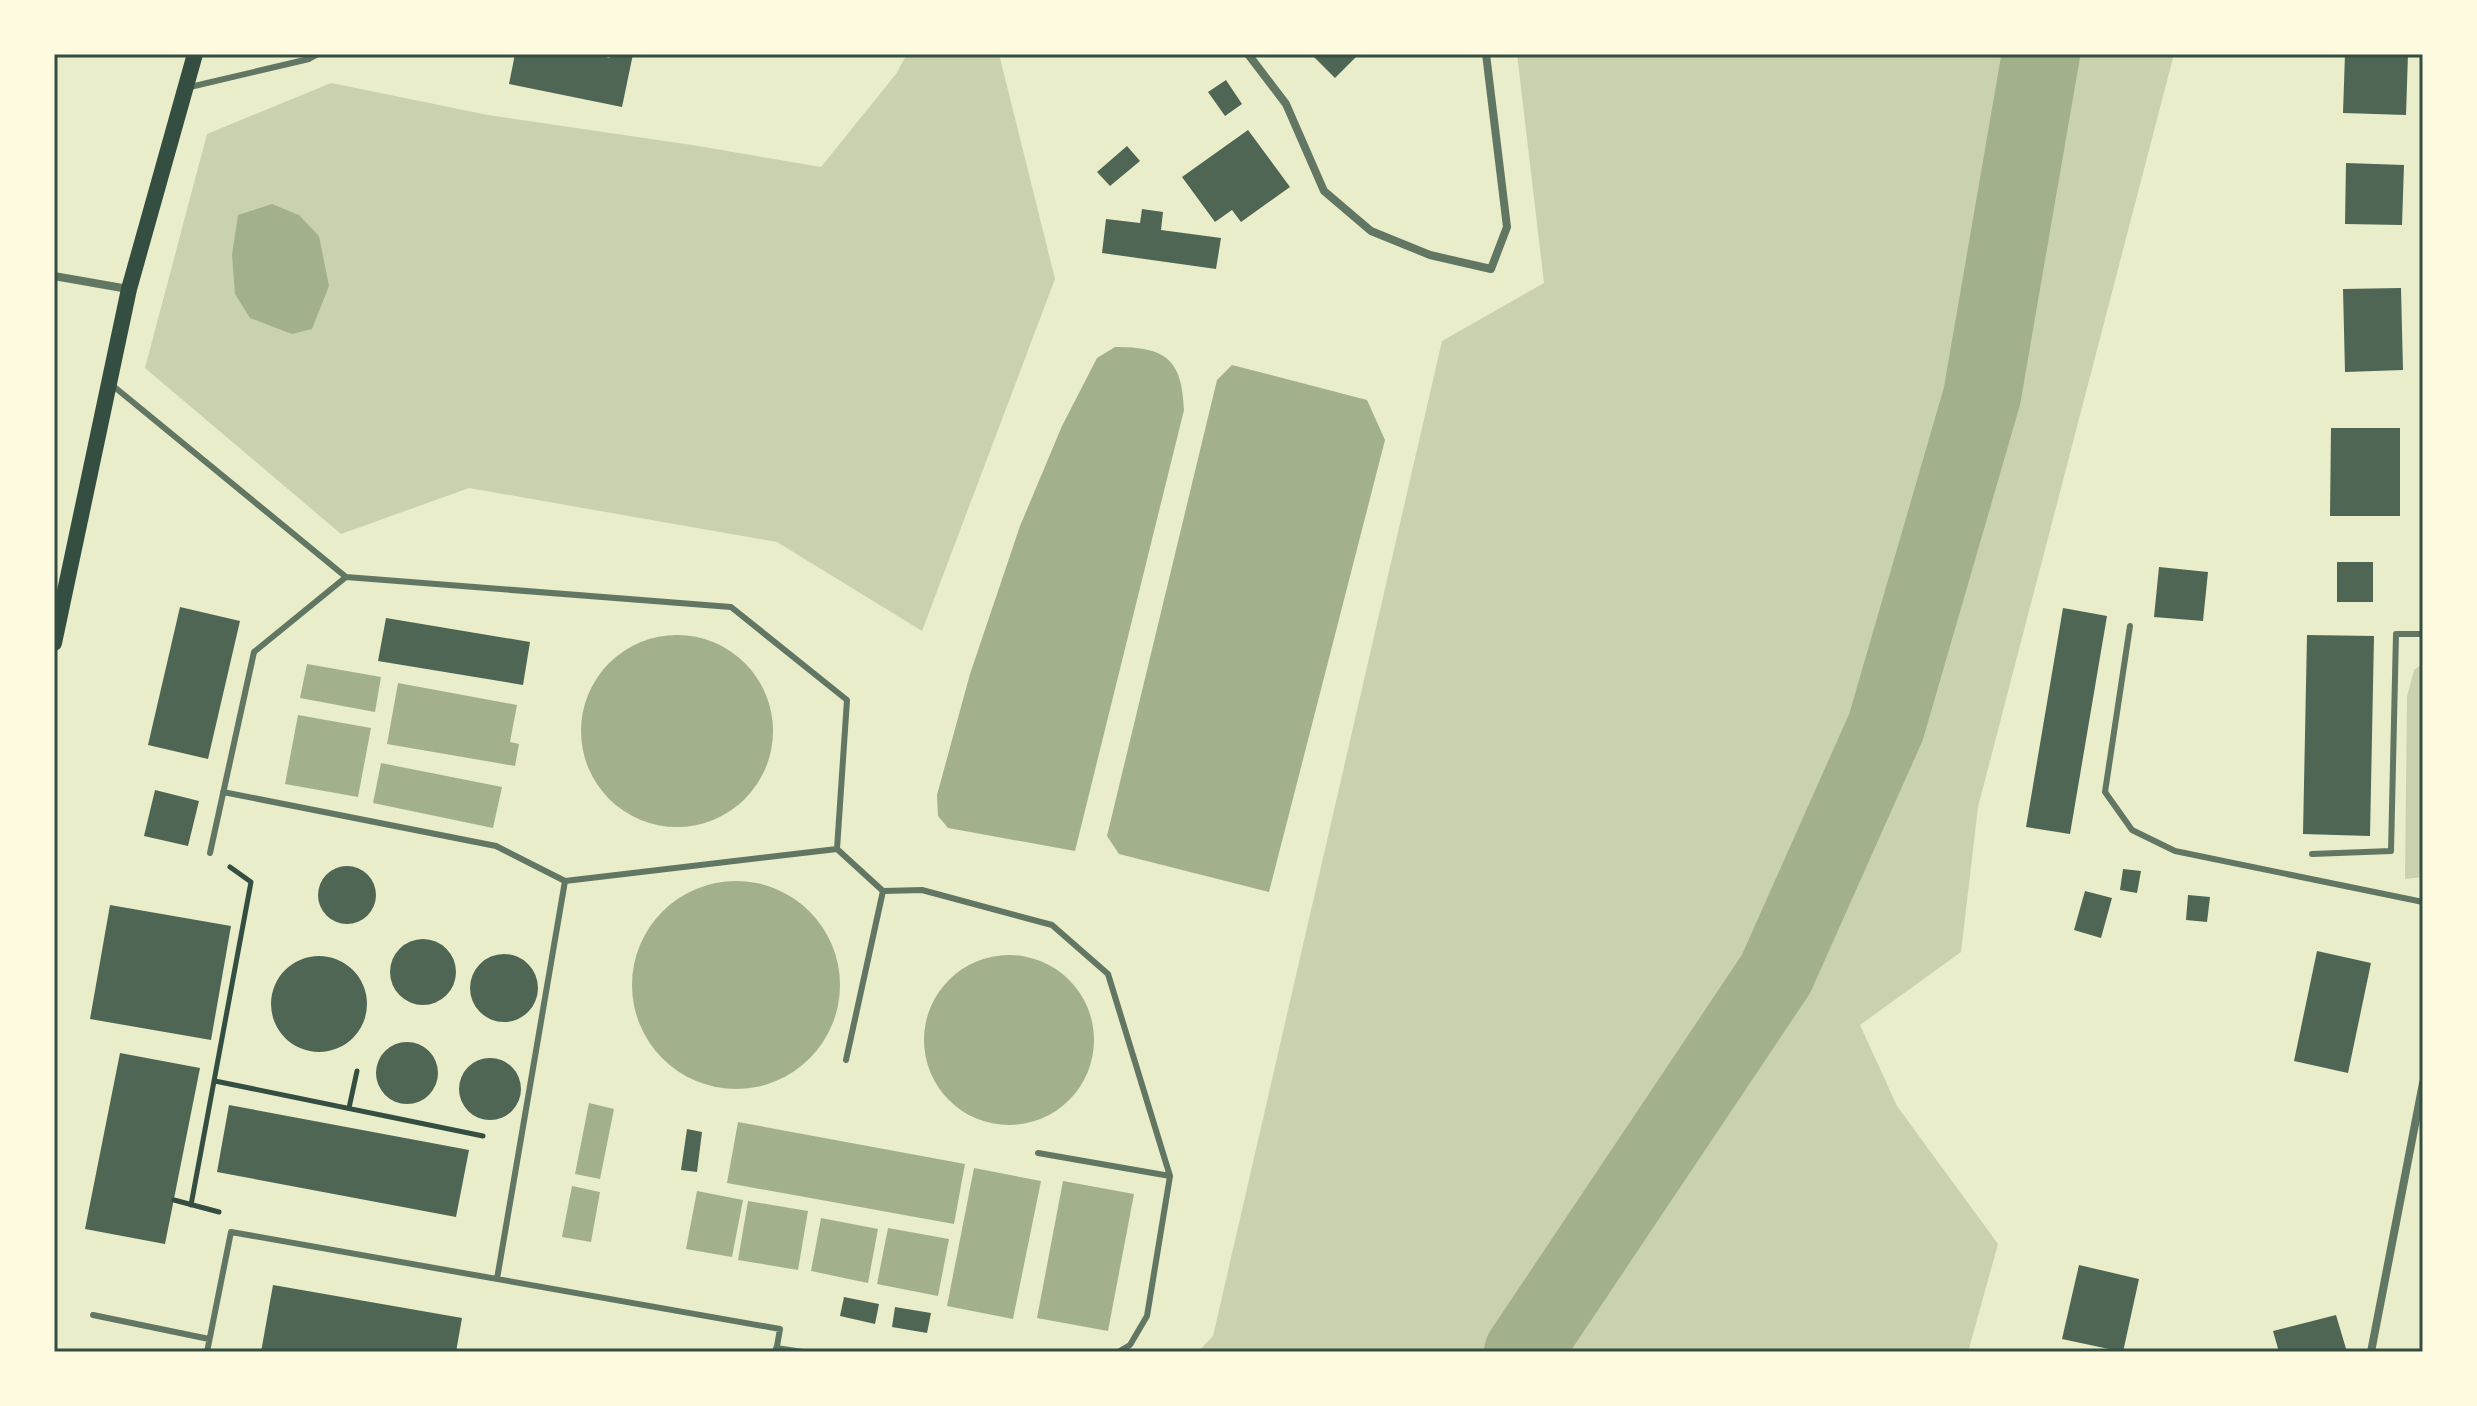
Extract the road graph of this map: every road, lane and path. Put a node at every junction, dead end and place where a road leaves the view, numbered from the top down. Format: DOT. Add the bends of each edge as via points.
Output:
graph roads {
  1 [pos="195,54"];
  2 [pos="318,54"];
  3 [pos="1248,54"];
  4 [pos="1486,54"];
  5 [pos="185,88"];
  6 [pos="54,276"];
  7 [pos="129,289"];
  8 [pos="109,383"];
  9 [pos="346,577"];
  10 [pos="2130,626"];
  11 [pos="2423,634"];
  12 [pos="54,643"];
  13 [pos="223,792"];
  14 [pos="837,849"];
  15 [pos="210,853"];
  16 [pos="2312,854"];
  17 [pos="565,881"];
  18 [pos="883,891"];
  19 [pos="2423,902"];
  20 [pos="846,1060"];
  21 [pos="357,1071"];
  22 [pos="215,1081"];
  23 [pos="2423,1083"];
  24 [pos="349,1108"];
  25 [pos="2418,1129"];
  26 [pos="483,1136"];
  27 [pos="1038,1153"];
  28 [pos="1170,1176"];
  29 [pos="174,1200"];
  30 [pos="191,1205"];
  31 [pos="231,1232"];
  32 [pos="497,1279"];
  33 [pos="93,1315"];
  34 [pos="209,1339"];
  35 [pos="776,1350"];
  36 [pos="207,1352"];
  37 [pos="803,1352"];
  38 [pos="1118,1352"];
  39 [pos="2371,1352"];
  1 -- 5 [label="main road"];
  2 -- 5 [label="lane"];
  3 -- 4 [label="street" via="1286,104 1324,191 1371,231 1430,255 1491,269 1507,227"];
  5 -- 7 [label="main road"];
  6 -- 7 [label="street"];
  7 -- 8 [label="main road"];
  8 -- 9 [label="lane"];
  8 -- 12 [label="main road"];
  9 -- 13 [label="lane" via="254,652"];
  9 -- 14 [label="lane" via="731,607 847,700"];
  10 -- 19 [label="lane" via="2105,792 2132,830 2175,851"];
  11 -- 16 [label="lane" via="2396,634 2391,851"];
  13 -- 15 [label="lane"];
  13 -- 17 [label="lane" via="496,846"];
  14 -- 17 [label="lane"];
  14 -- 18 [label="lane"];
  15 -- 22 [label="path" via="251,882"];
  17 -- 32 [label="lane"];
  18 -- 20 [label="lane"];
  18 -- 28 [label="lane" via="922,890 1052,925 1108,974"];
  21 -- 24 [label="path"];
  22 -- 24 [label="path"];
  22 -- 30 [label="path"];
  23 -- 25 [label="street"];
  24 -- 26 [label="path"];
  25 -- 39 [label="street"];
  27 -- 28 [label="lane"];
  28 -- 38 [label="lane" via="1147,1316 1130,1345"];
  29 -- 30 [label="path"];
  30 -- 31 [label="path" via="221,1213"];
  31 -- 32 [label="lane"];
  31 -- 34 [label="lane"];
  32 -- 35 [label="lane" via="780,1329"];
  33 -- 34 [label="lane"];
  34 -- 36 [label="lane"];
  35 -- 37 [label="lane"];
}
